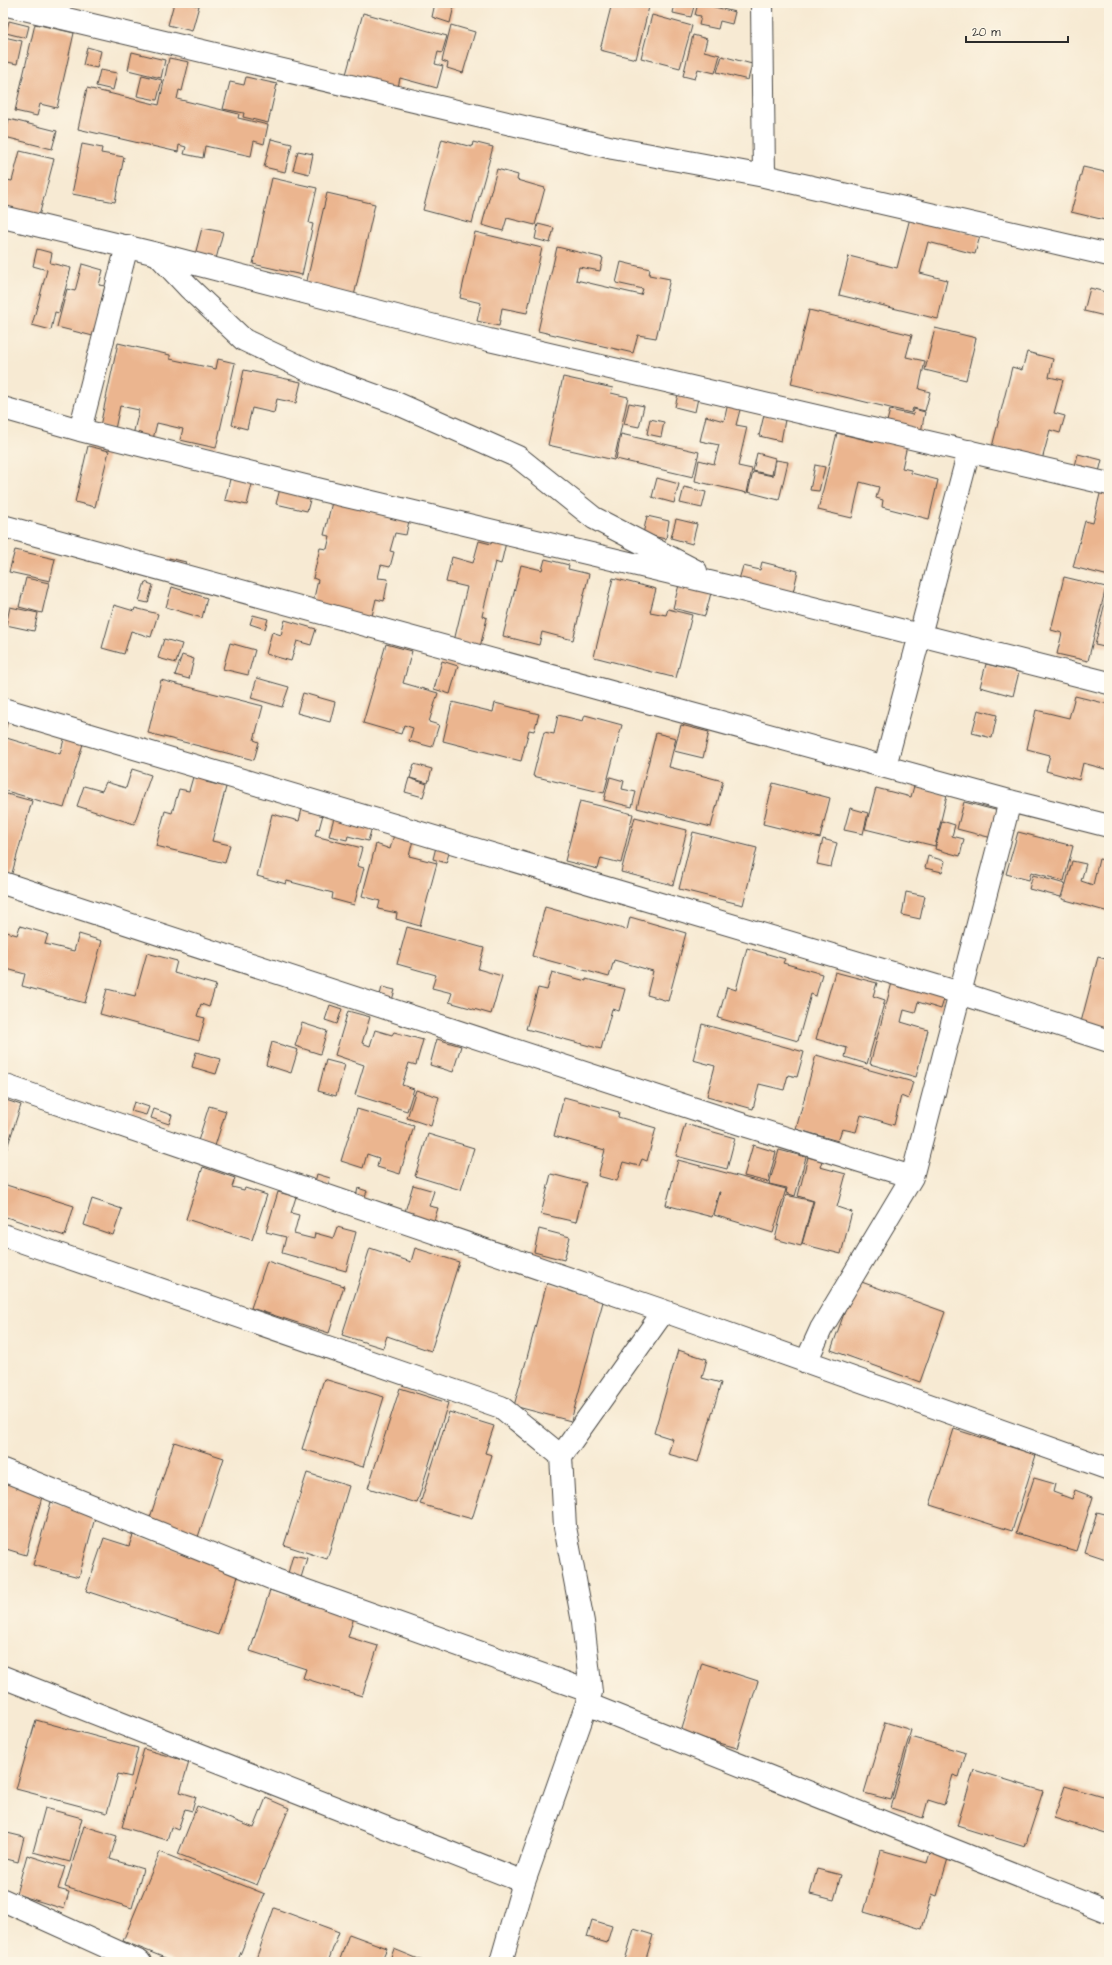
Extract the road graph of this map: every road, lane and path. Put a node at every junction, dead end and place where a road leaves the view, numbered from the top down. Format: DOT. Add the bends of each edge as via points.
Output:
graph roads {
  1 [pos="762,3"];
  2 [pos="3,4"];
  3 [pos="764,176"];
  4 [pos="3,218"];
  5 [pos="127,246"];
  6 [pos="157,254"];
  7 [pos="1109,255"];
  8 [pos="3,408"];
  9 [pos="80,430"];
  10 [pos="969,452"];
  11 [pos="1109,484"];
  12 [pos="3,526"];
  13 [pos="726,586"];
  14 [pos="918,636"];
  15 [pos="1109,683"];
  16 [pos="3,708"];
  17 [pos="885,766"];
  18 [pos="1010,801"];
  19 [pos="1109,826"];
  20 [pos="3,883"];
  21 [pos="960,993"];
  22 [pos="1109,1041"];
  23 [pos="3,1085"];
  24 [pos="912,1176"];
  25 [pos="3,1235"];
  26 [pos="664,1311"];
  27 [pos="806,1362"];
  28 [pos="561,1456"];
  29 [pos="1109,1469"];
  30 [pos="3,1470"];
  31 [pos="3,1677"];
  32 [pos="589,1698"];
  33 [pos="524,1882"];
  34 [pos="3,1900"];
  35 [pos="1109,1912"];
  36 [pos="140,1962"];
  37 [pos="501,1962"];
  1 -- 3 [label="street"];
  2 -- 3 [label="street" via="612,148"];
  3 -- 7 [label="street"];
  4 -- 5 [label="street"];
  5 -- 6 [label="street"];
  5 -- 9 [label="street"];
  6 -- 10 [label="street" via="489,340"];
  6 -- 13 [label="street" via="244,340 316,374 396,403 518,457 594,518"];
  8 -- 9 [label="street"];
  9 -- 13 [label="street"];
  10 -- 11 [label="street"];
  10 -- 14 [label="street"];
  12 -- 17 [label="street"];
  13 -- 14 [label="street"];
  14 -- 15 [label="street"];
  14 -- 17 [label="street"];
  16 -- 21 [label="street"];
  17 -- 18 [label="street"];
  18 -- 19 [label="street"];
  18 -- 21 [label="street"];
  20 -- 24 [label="street" via="740,1124"];
  21 -- 22 [label="street"];
  21 -- 24 [label="street"];
  23 -- 26 [label="street"];
  24 -- 27 [label="street" via="820,1329"];
  25 -- 28 [label="street" via="500,1407"];
  26 -- 27 [label="street"];
  26 -- 28 [label="street"];
  27 -- 29 [label="street"];
  28 -- 32 [label="street" via="565,1527 583,1622"];
  30 -- 32 [label="street" via="276,1580"];
  31 -- 33 [label="street"];
  32 -- 33 [label="street"];
  32 -- 35 [label="street"];
  33 -- 37 [label="street"];
  34 -- 36 [label="street"];
}
